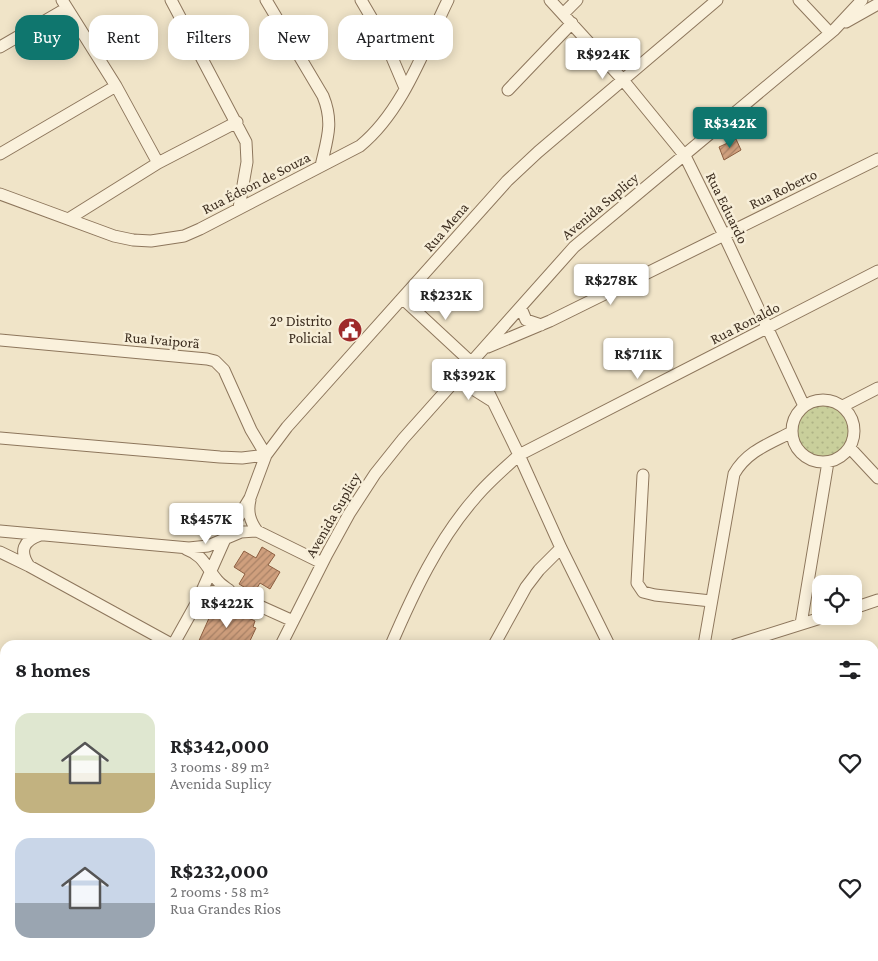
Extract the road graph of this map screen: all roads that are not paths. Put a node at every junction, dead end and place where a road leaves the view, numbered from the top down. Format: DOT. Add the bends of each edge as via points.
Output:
graph roads {
  1 [pos="171,0"];
  2 [pos="266,0"];
  3 [pos="361,0"];
  4 [pos="448,0"];
  5 [pos="550,0"];
  6 [pos="717,0"];
  7 [pos="799,0"];
  8 [pos="862,0"];
  9 [pos="575,1"];
  10 [pos="64,4"];
  11 [pos="878,4"];
  12 [pos="564,13"];
  13 [pos="572,23"];
  14 [pos="832,31"];
  15 [pos="0,47"];
  16 [pos="623,80"];
  17 [pos="116,86"];
  18 [pos="405,88"];
  19 [pos="508,90"];
  20 [pos="237,122"];
  21 [pos="0,154"];
  22 [pos="685,156"];
  23 [pos="878,159"];
  24 [pos="158,163"];
  25 [pos="321,166"];
  26 [pos="0,194"];
  27 [pos="239,208"];
  28 [pos="70,218"];
  29 [pos="724,235"];
  30 [pos="878,272"];
  31 [pos="403,299"];
  32 [pos="520,308"];
  33 [pos="541,325"];
  34 [pos="769,328"];
  35 [pos="0,340"];
  36 [pos="484,349"];
  37 [pos="472,363"];
  38 [pos="457,379"];
  39 [pos="878,388"];
  40 [pos="493,402"];
  41 [pos="804,406"];
  42 [pos="843,406"];
  43 [pos="792,432"];
  44 [pos="0,438"];
  45 [pos="850,448"];
  46 [pos="266,455"];
  47 [pos="519,455"];
  48 [pos="828,462"];
  49 [pos="643,475"];
  50 [pos="878,478"];
  51 [pos="250,498"];
  52 [pos="0,531"];
  53 [pos="257,531"];
  54 [pos="41,535"];
  55 [pos="226,539"];
  56 [pos="179,548"];
  57 [pos="561,548"];
  58 [pos="0,552"];
  59 [pos="322,563"];
  60 [pos="29,566"];
  61 [pos="211,570"];
  62 [pos="232,592"];
  63 [pos="878,600"];
  64 [pos="712,601"];
  65 [pos="197,602"];
  66 [pos="862,605"];
  67 [pos="292,621"];
  68 [pos="812,621"];
  69 [pos="801,624"];
  70 [pos="164,640"];
  71 [pos="176,640"];
  72 [pos="283,640"];
  73 [pos="393,640"];
  74 [pos="497,640"];
  75 [pos="604,640"];
  76 [pos="705,640"];
  77 [pos="750,640"];
  1 -- 20 [label="street"];
  2 -- 25 [label="street" via="327,107 329,126"];
  3 -- 18 [label="street" via="385,41"];
  4 -- 18 [label="street, Rua Édson de Souza"];
  5 -- 12 [label="street, Rua Eduardo"];
  6 -- 16 [label="street, Rua Mena"];
  7 -- 14 [label="street"];
  8 -- 14 [label="street, Avenida Suplicy"];
  9 -- 12 [label="street"];
  10 -- 15 [label="street"];
  10 -- 17 [label="street"];
  11 -- 14 [label="street"];
  12 -- 13 [label="street, Rua Eduardo"];
  13 -- 16 [label="street, Rua Eduardo"];
  13 -- 19 [label="street"];
  14 -- 22 [label="street, Avenida Suplicy"];
  16 -- 22 [label="street, Rua Eduardo"];
  16 -- 31 [label="street, Rua Mena" via="507,181"];
  17 -- 21 [label="street"];
  17 -- 24 [label="street"];
  18 -- 25 [label="street, Rua Édson de Souza" via="373,135 360,146"];
  20 -- 24 [label="street"];
  20 -- 27 [label="street" via="247,149"];
  22 -- 29 [label="street, Rua Eduardo"];
  22 -- 32 [label="street, Avenida Suplicy" via="574,247"];
  23 -- 29 [label="street, Rua Roberto"];
  24 -- 28 [label="street"];
  25 -- 27 [label="street, Rua Édson de Souza"];
  26 -- 28 [label="street, Rua Édson de Souza"];
  27 -- 28 [label="street, Rua Édson de Souza" via="184,236 151,241 114,236"];
  29 -- 33 [label="street, Rua Roberto"];
  29 -- 34 [label="street, Rua Eduardo"];
  30 -- 34 [label="street, Rua Ronaldo"];
  31 -- 37 [label="street"];
  31 -- 46 [label="street, Rua Mena"];
  32 -- 33 [label="street" via="526,320"];
  32 -- 36 [label="street, Avenida Suplicy"];
  33 -- 36 [label="street, Rua Roberto"];
  34 -- 41 [label="street, Rua Eduardo"];
  34 -- 47 [label="street, Rua Ronaldo"];
  35 -- 46 [label="street, Rua Ivaiporã" via="215,361 224,370"];
  36 -- 37 [label="street, Avenida Suplicy"];
  37 -- 38 [label="street, Avenida Suplicy"];
  37 -- 40 [label="street"];
  38 -- 40 [label="street"];
  38 -- 59 [label="street, Avenida Suplicy" via="375,474"];
  39 -- 42 [label="street"];
  40 -- 47 [label="street"];
  41 -- 42 [label="street" via="824,399"];
  41 -- 43 [label="street" via="795,418"];
  42 -- 45 [label="street" via="851,415 854,426"];
  43 -- 48 [label="street" via="795,445 803,455 815,461"];
  43 -- 64 [label="street" via="749,454 734,474"];
  44 -- 46 [label="street" via="220,457"];
  45 -- 48 [label="street"];
  45 -- 50 [label="street"];
  46 -- 51 [label="street, Rua Mena"];
  47 -- 57 [label="street"];
  47 -- 73 [label="street, Rua Ronaldo" via="491,480 445,537"];
  48 -- 69 [label="street"];
  49 -- 64 [label="street" via="637,583 642,592"];
  51 -- 53 [label="street" via="250,519"];
  51 -- 55 [label="street, Rua Mena"];
  52 -- 54 [label="street"];
  53 -- 55 [label="street" via="241,532"];
  53 -- 59 [label="street"];
  54 -- 56 [label="street"];
  54 -- 60 [label="street" via="32,538 25,546 24,557"];
  55 -- 56 [label="street" via="208,546"];
  55 -- 61 [label="street, Rua Mena"];
  56 -- 61 [label="street" via="198,555"];
  57 -- 74 [label="street" via="526,587"];
  57 -- 75 [label="street"];
  58 -- 60 [label="street"];
  59 -- 67 [label="street, Avenida Suplicy"];
  60 -- 70 [label="street"];
  61 -- 62 [label="street" via="220,584"];
  61 -- 65 [label="street, Rua Mena"];
  62 -- 65 [label="street" via="209,592"];
  62 -- 67 [label="street"];
  63 -- 66 [label="street"];
  64 -- 76 [label="street"];
  65 -- 71 [label="street, Rua Mena"];
  67 -- 72 [label="street, Avenida Suplicy"];
  68 -- 69 [label="street"];
  69 -- 77 [label="street"];
}
